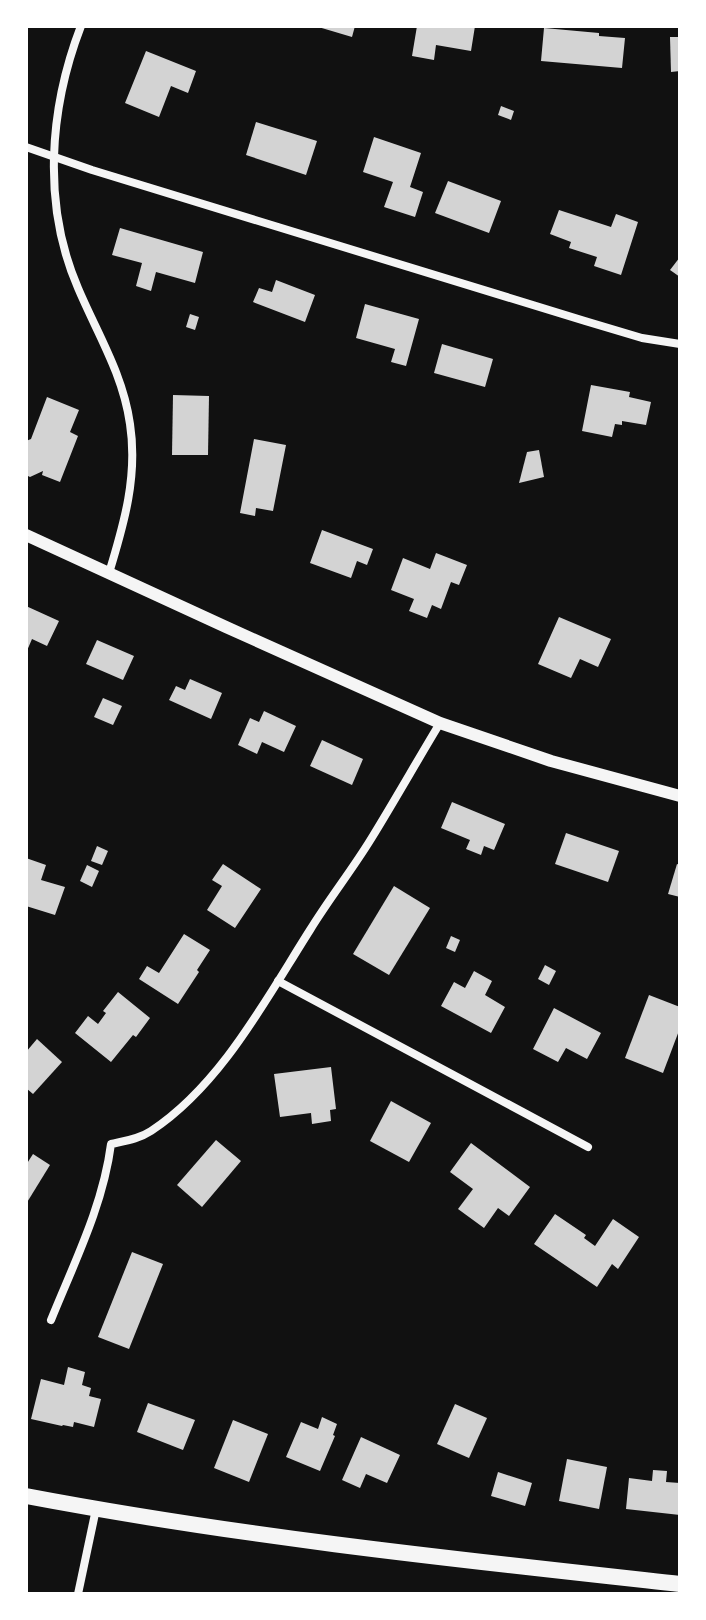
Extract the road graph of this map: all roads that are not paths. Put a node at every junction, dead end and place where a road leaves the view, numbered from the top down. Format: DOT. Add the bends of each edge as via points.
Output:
graph roads {
  1 [pos="81,26"];
  2 [pos="26,147"];
  3 [pos="54,156"];
  4 [pos="680,344"];
  5 [pos="26,535"];
  6 [pos="109,573"];
  7 [pos="440,723"];
  8 [pos="680,796"];
  9 [pos="278,981"];
  10 [pos="588,1147"];
  11 [pos="51,1320"];
  12 [pos="26,1496"];
  13 [pos="96,1509"];
  14 [pos="680,1584"];
  15 [pos="78,1594"];
  1 -- 3 [label="street" via="62,90"];
  2 -- 3 [label="street"];
  3 -- 4 [label="street" via="585,321"];
  3 -- 6 [label="street" via="66,256 115,367 130,424 130,490"];
  5 -- 6 [label="street"];
  6 -- 7 [label="street"];
  7 -- 8 [label="street" via="551,761"];
  7 -- 9 [label="street"];
  9 -- 10 [label="street"];
  9 -- 11 [label="street" via="205,1083 148,1133 111,1144 97,1206"];
  12 -- 13 [label="main road"];
  13 -- 14 [label="main road" via="354,1548"];
  13 -- 15 [label="street"];
}
